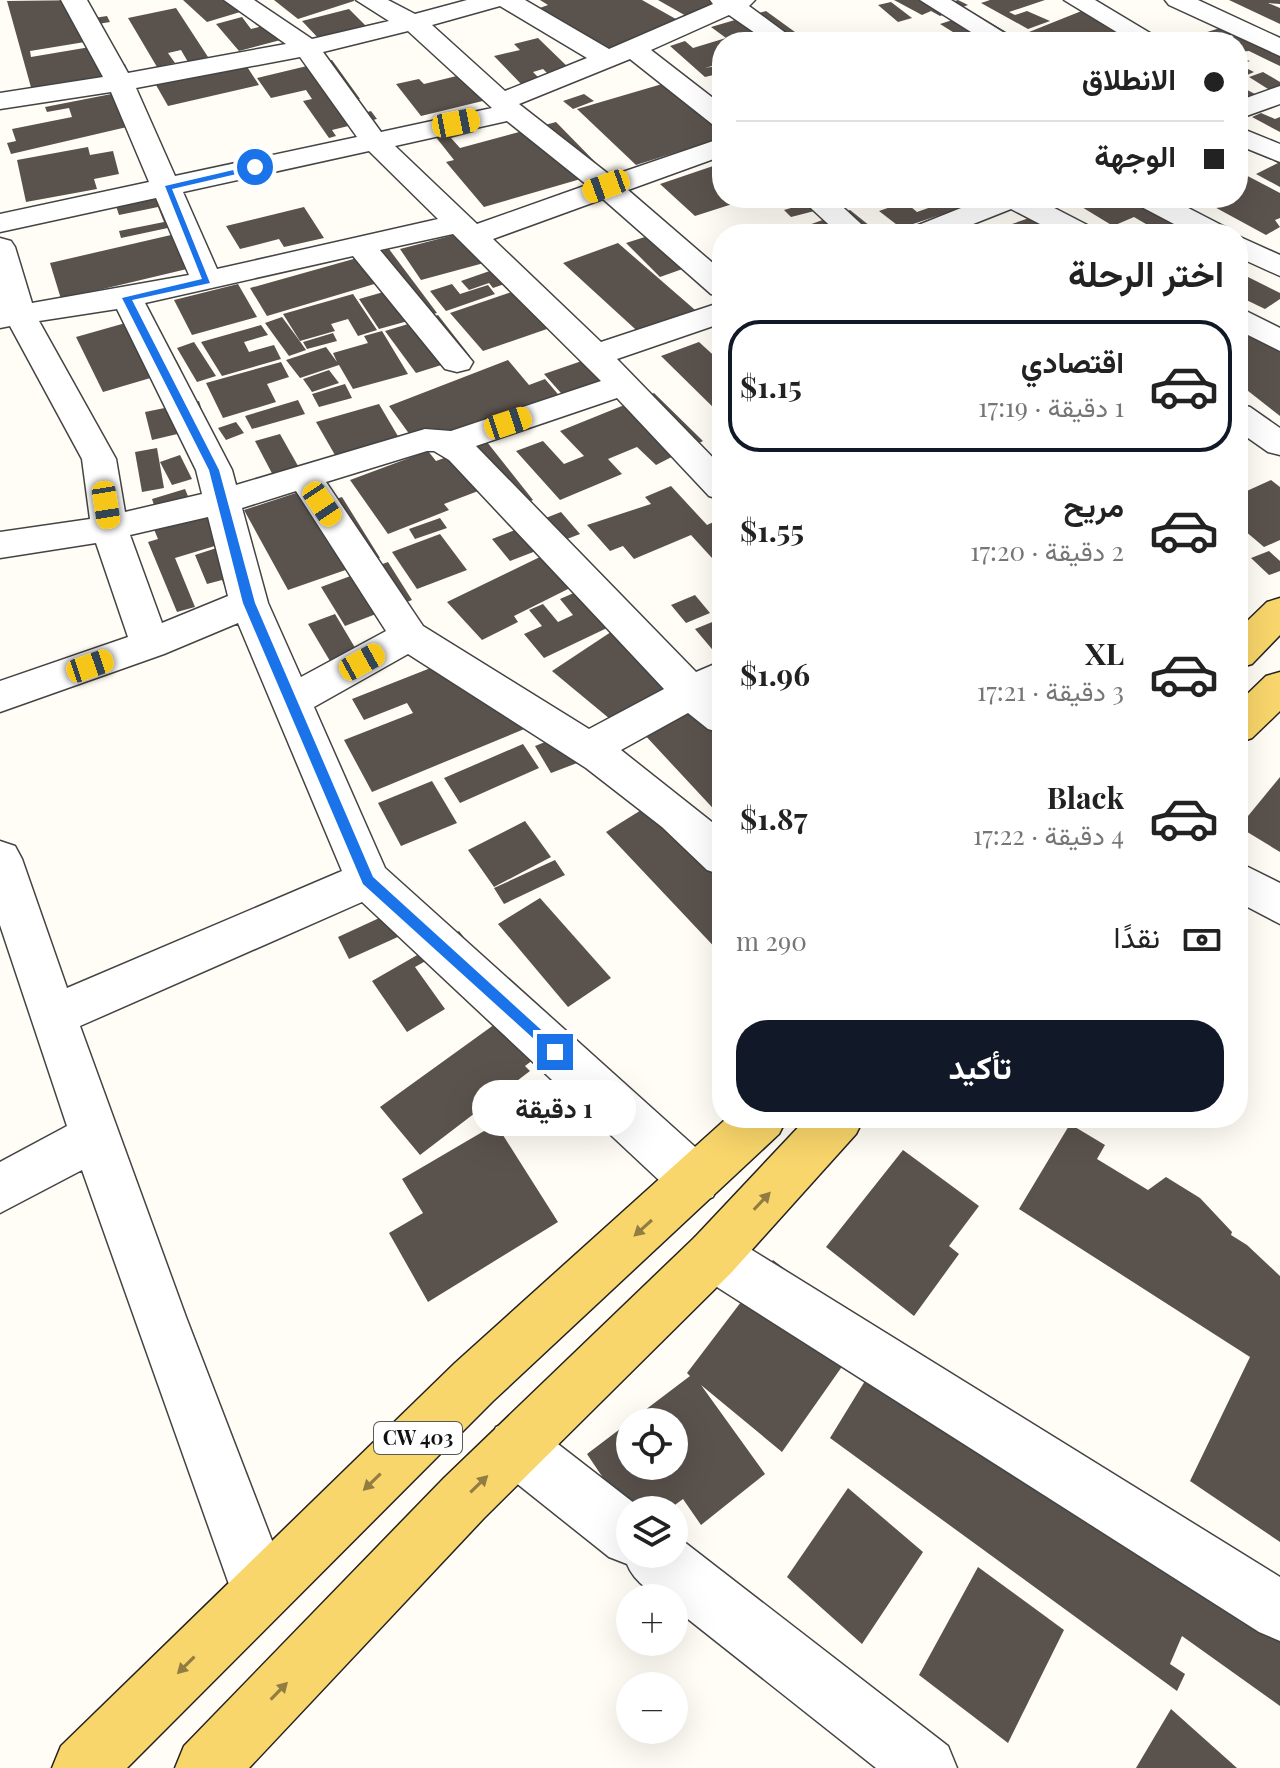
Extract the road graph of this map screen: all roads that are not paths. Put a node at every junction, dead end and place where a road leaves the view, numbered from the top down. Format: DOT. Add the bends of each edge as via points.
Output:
graph roads {
  1 [pos="74,0"];
  2 [pos="237,0"];
  3 [pos="369,0"];
  4 [pos="495,0"];
  5 [pos="507,0"];
  6 [pos="933,0"];
  7 [pos="1077,0"];
  8 [pos="1178,0"];
  9 [pos="732,1"];
  10 [pos="415,24"];
  11 [pos="772,32"];
  12 [pos="989,32"];
  13 [pos="1134,32"];
  14 [pos="1246,32"];
  15 [pos="1248,33"];
  16 [pos="306,46"];
  17 [pos="1280,48"];
  18 [pos="633,49"];
  19 [pos="608,60"];
  20 [pos="120,83"];
  21 [pos="0,101"];
  22 [pos="506,107"];
  23 [pos="712,110"];
  24 [pos="372,139"];
  25 [pos="1248,140"];
  26 [pos="712,149"];
  27 [pos="1280,154"];
  28 [pos="606,186"];
  29 [pos="168,188"];
  30 [pos="827,208"];
  31 [pos="997,208"];
  32 [pos="1031,208"];
  33 [pos="1165,208"];
  34 [pos="0,223"];
  35 [pos="845,224"];
  36 [pos="972,224"];
  37 [pos="1063,224"];
  38 [pos="1197,224"];
  39 [pos="463,230"];
  40 [pos="360,246"];
  41 [pos="0,247"];
  42 [pos="1248,250"];
  43 [pos="1280,267"];
  44 [pos="712,278"];
  45 [pos="207,281"];
  46 [pos="127,298"];
  47 [pos="712,315"];
  48 [pos="10,317"];
  49 [pos="1248,323"];
  50 [pos="1280,341"];
  51 [pos="595,355"];
  52 [pos="457,362"];
  53 [pos="625,384"];
  54 [pos="1248,422"];
  55 [pos="450,443"];
  56 [pos="1280,444"];
  57 [pos="712,445"];
  58 [pos="689,454"];
  59 [pos="304,477"];
  60 [pos="712,478"];
  61 [pos="224,501"];
  62 [pos="109,528"];
  63 [pos="0,545"];
  64 [pos="249,603"];
  65 [pos="1280,612"];
  66 [pos="409,636"];
  67 [pos="150,644"];
  68 [pos="1248,644"];
  69 [pos="1277,693"];
  70 [pos="712,696"];
  71 [pos="0,697"];
  72 [pos="291,701"];
  73 [pos="1248,718"];
  74 [pos="587,749"];
  75 [pos="712,848"];
  76 [pos="0,859"];
  77 [pos="368,880"];
  78 [pos="1248,886"];
  79 [pos="1280,905"];
  80 [pos="53,1016"];
  81 [pos="751,1128"];
  82 [pos="830,1128"];
  83 [pos="93,1137"];
  84 [pos="695,1180"];
  85 [pos="0,1189"];
  86 [pos="713,1255"];
  87 [pos="516,1447"];
  88 [pos="616,1525"];
  89 [pos="670,1568"];
  90 [pos="261,1590"];
  91 [pos="1280,1611"];
  92 [pos="83,1768"];
  93 [pos="206,1768"];
  94 [pos="926,1768"];
  1 -- 20 [label="street"];
  2 -- 16 [label="street"];
  3 -- 10 [label="street"];
  4 -- 10 [label="street"];
  5 -- 19 [label="street"];
  6 -- 12 [label="street"];
  7 -- 13 [label="street"];
  8 -- 14 [label="street"];
  9 -- 11 [label="street"];
  9 -- 18 [label="street"];
  10 -- 16 [label="street"];
  10 -- 22 [label="street"];
  15 -- 17 [label="street"];
  16 -- 20 [label="street"];
  16 -- 24 [label="street"];
  18 -- 19 [label="street"];
  18 -- 23 [label="street"];
  19 -- 22 [label="street"];
  20 -- 21 [label="street"];
  20 -- 29 [label="street"];
  22 -- 24 [label="street"];
  22 -- 28 [label="street"];
  24 -- 29 [label="street"];
  24 -- 39 [label="street"];
  25 -- 27 [label="street"];
  26 -- 28 [label="street"];
  28 -- 39 [label="street"];
  28 -- 44 [label="street"];
  29 -- 34 [label="street"];
  29 -- 45 [label="street"];
  30 -- 35 [label="street"];
  31 -- 36 [label="street"];
  32 -- 37 [label="street"];
  33 -- 38 [label="street"];
  39 -- 40 [label="street"];
  39 -- 51 [label="street"];
  40 -- 45 [label="street"];
  40 -- 52 [label="street"];
  41 -- 48 [label="street"];
  42 -- 43 [label="street"];
  45 -- 46 [label="street"];
  46 -- 48 [label="street"];
  46 -- 61 [label="street" via="214,470"];
  47 -- 51 [label="street"];
  48 -- 62 [label="street" via="99,459"];
  49 -- 50 [label="street"];
  51 -- 53 [label="street"];
  53 -- 55 [label="street"];
  53 -- 58 [label="street"];
  54 -- 56 [label="street"];
  55 -- 59 [label="street" via="425,440"];
  55 -- 70 [label="street"];
  57 -- 58 [label="street"];
  58 -- 60 [label="street"];
  59 -- 61 [label="street"];
  59 -- 66 [label="street"];
  61 -- 62 [label="street"];
  61 -- 64 [label="street"];
  62 -- 63 [label="street"];
  62 -- 67 [label="street"];
  64 -- 67 [label="street"];
  64 -- 72 [label="street"];
  65 -- 68 [label="main road"];
  66 -- 72 [label="street"];
  66 -- 74 [label="street"];
  67 -- 71 [label="street"];
  69 -- 73 [label="main road"];
  70 -- 74 [label="street"];
  72 -- 77 [label="street"];
  74 -- 75 [label="street"];
  76 -- 80 [label="street"];
  77 -- 80 [label="street"];
  77 -- 84 [label="street"];
  78 -- 79 [label="street"];
  80 -- 83 [label="street"];
  81 -- 84 [label="main road, CW 403"];
  86 -- 82 [label="main road, CW 403, one-way"];
  83 -- 85 [label="street"];
  83 -- 90 [label="street"];
  84 -- 90 [label="main road, CW 403, one-way" via="474,1382"];
  86 -- 87 [label="main road, CW 403"];
  86 -- 91 [label="street"];
  87 -- 88 [label="street"];
  93 -- 87 [label="main road, CW 403, one-way"];
  89 -- 94 [label="street"];
  90 -- 92 [label="main road, CW 403, one-way"];
}
